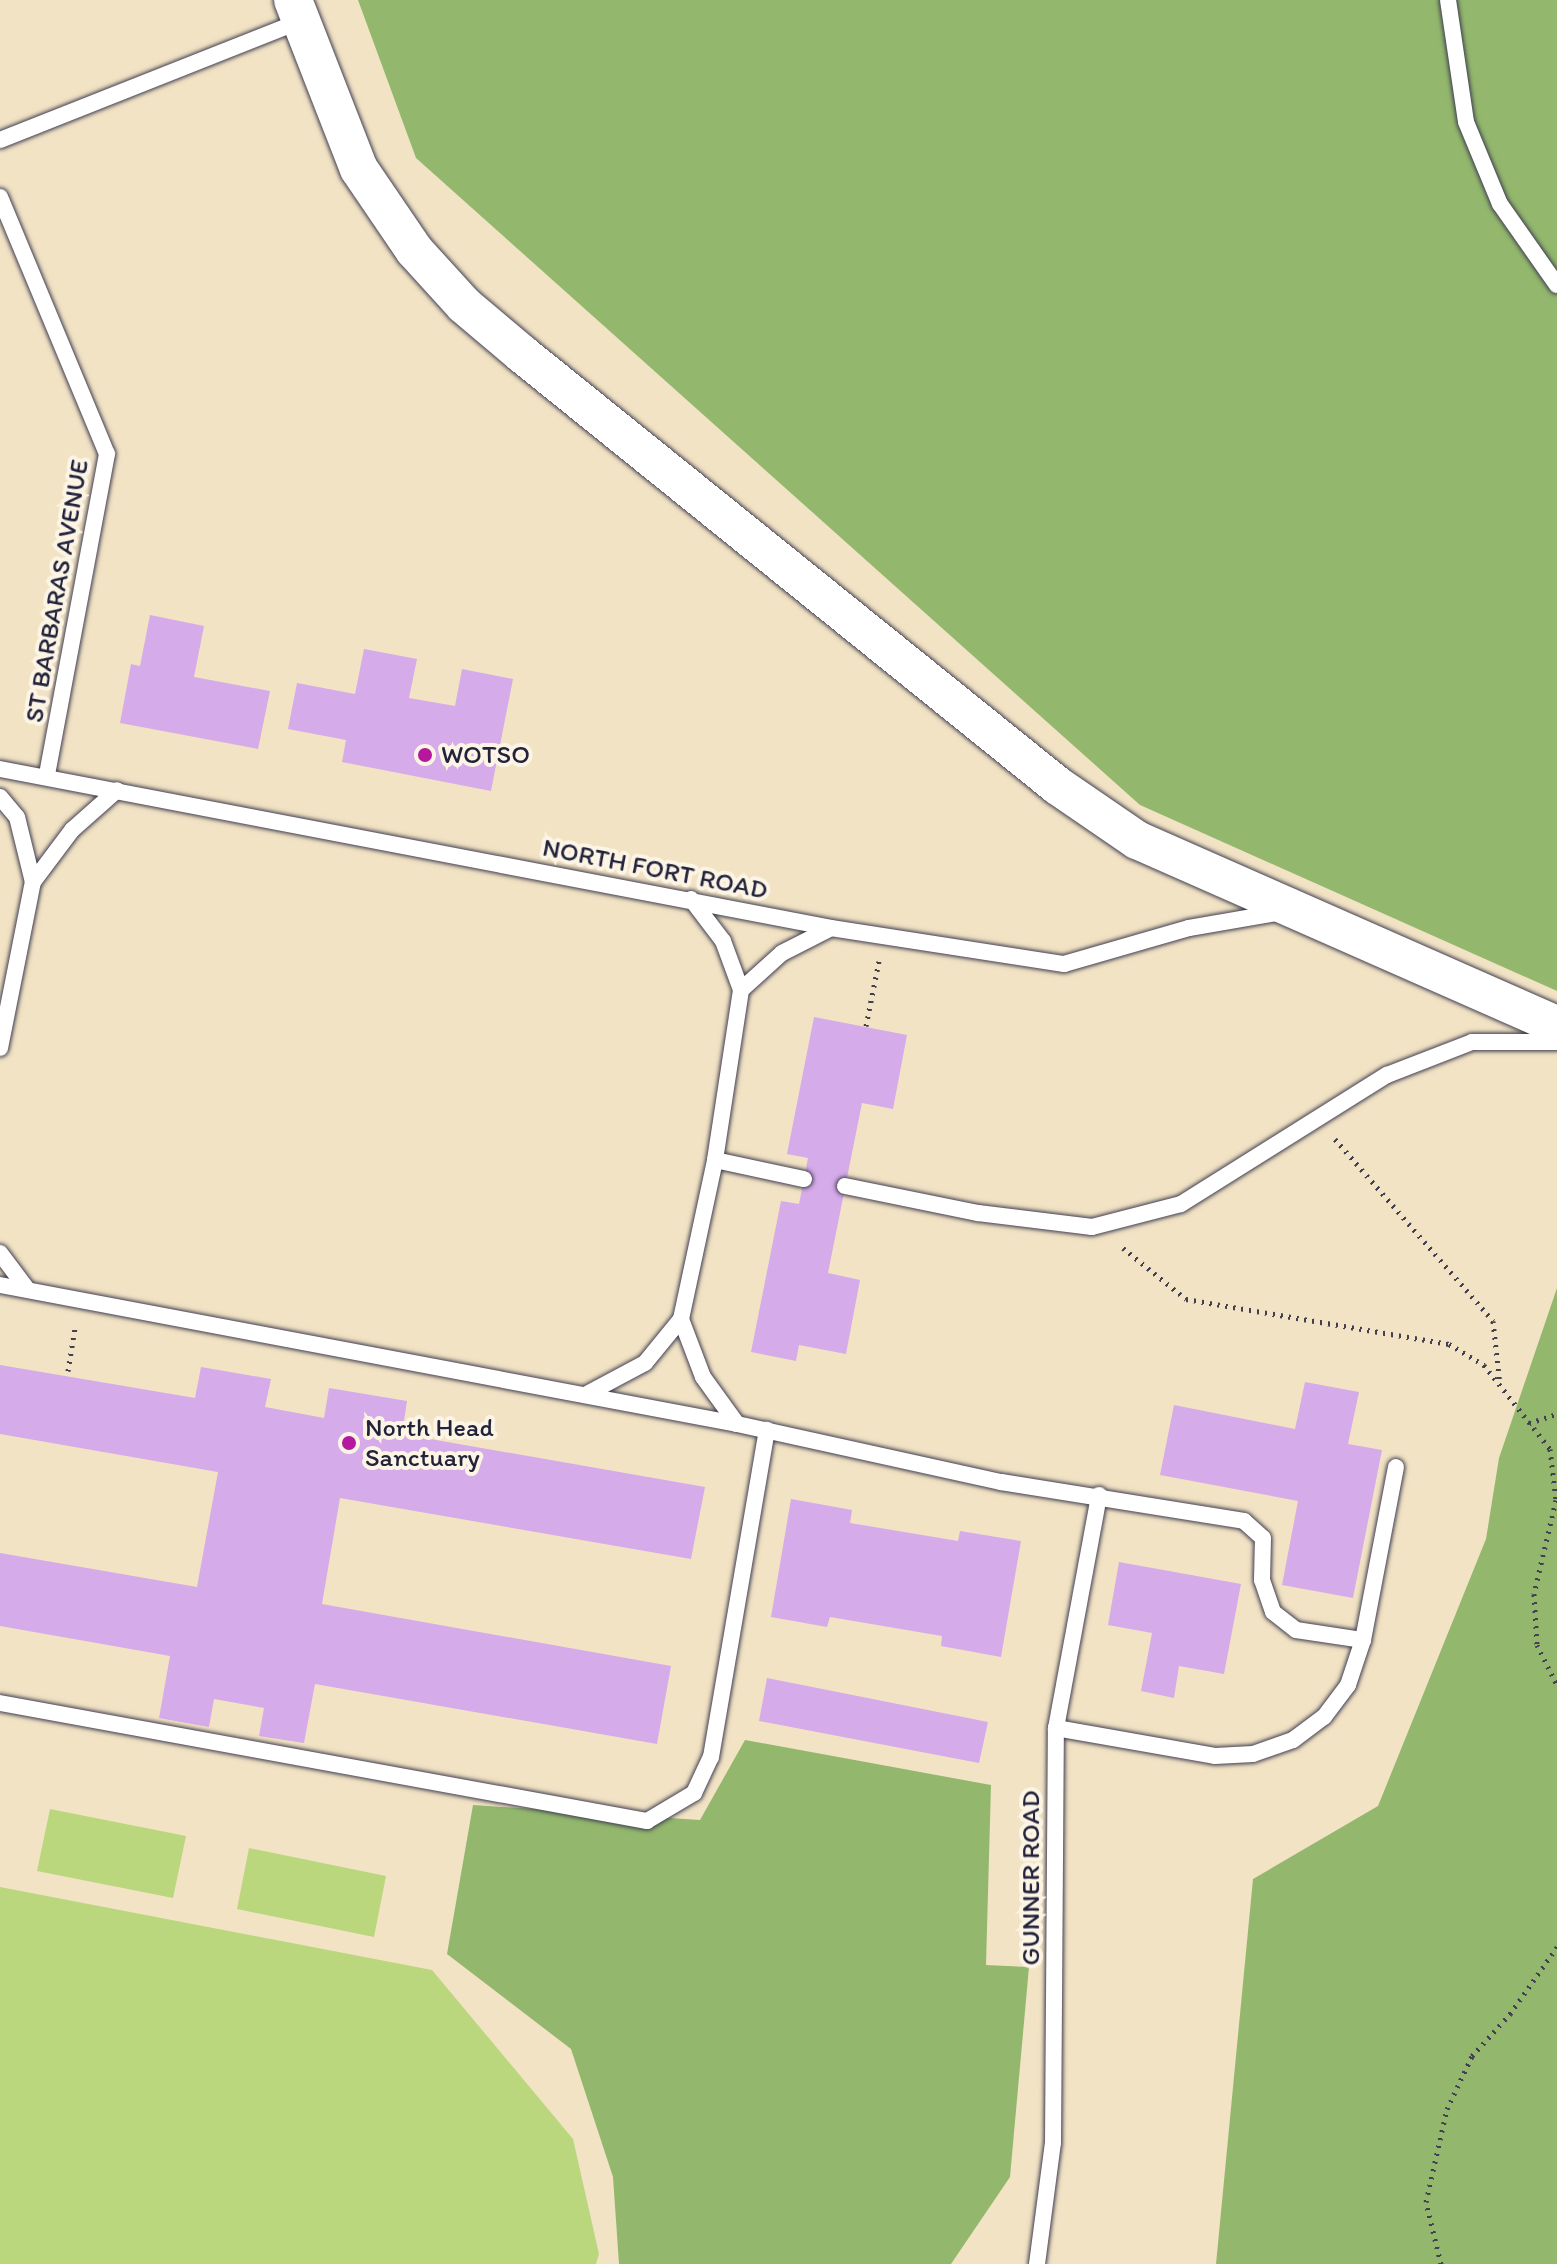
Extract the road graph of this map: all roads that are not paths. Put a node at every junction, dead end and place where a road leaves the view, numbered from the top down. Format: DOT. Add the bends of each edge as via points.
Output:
graph roads {
  1 [pos="1448,0"];
  2 [pos="296,11"];
  3 [pos="0,140"];
  4 [pos="0,197"];
  5 [pos="1557,285"];
  6 [pos="0,769"];
  7 [pos="47,775"];
  8 [pos="117,790"];
  9 [pos="0,797"];
  10 [pos="33,882"];
  11 [pos="691,899"];
  12 [pos="1300,909"];
  13 [pos="831,928"];
  14 [pos="741,990"];
  15 [pos="1557,1025"];
  16 [pos="1557,1042"];
  17 [pos="0,1048"];
  18 [pos="715,1160"];
  19 [pos="804,1179"];
  20 [pos="845,1186"];
  21 [pos="0,1253"];
  22 [pos="0,1285"];
  23 [pos="27,1289"];
  24 [pos="681,1319"];
  25 [pos="585,1395"];
  26 [pos="737,1424"];
  27 [pos="767,1430"];
  28 [pos="1396,1467"];
  29 [pos="1099,1495"];
  30 [pos="1363,1640"];
  31 [pos="0,1703"];
  32 [pos="1056,1728"];
  33 [pos="1037,2264"];
  1 -- 5 [label="lane" via="1466,122 1500,204"];
  2 -- 3 [label="lane"];
  2 -- 12 [label="street" via="359,169 414,250 464,305 1058,786 1137,840"];
  4 -- 7 [label="lane, ST BARBARAS AVENUE" via="107,454"];
  6 -- 7 [label="lane, NORTH FORT ROAD"];
  7 -- 8 [label="lane, NORTH FORT ROAD"];
  8 -- 10 [label="lane" via="72,830"];
  8 -- 11 [label="lane, NORTH FORT ROAD"];
  9 -- 10 [label="lane" via="17,817"];
  10 -- 17 [label="lane"];
  11 -- 13 [label="lane, NORTH FORT ROAD"];
  11 -- 14 [label="lane" via="723,941"];
  12 -- 13 [label="lane, NORTH FORT ROAD" via="1189,928 1064,964"];
  12 -- 15 [label="street"];
  13 -- 14 [label="lane" via="782,953"];
  14 -- 18 [label="lane"];
  16 -- 20 [label="lane" via="1472,1042 1387,1075 1181,1204 1092,1227 978,1213"];
  18 -- 19 [label="lane"];
  18 -- 24 [label="lane"];
  21 -- 23 [label="lane"];
  22 -- 23 [label="lane"];
  23 -- 25 [label="lane"];
  24 -- 25 [label="lane" via="645,1363"];
  24 -- 26 [label="lane" via="703,1377"];
  25 -- 26 [label="lane"];
  26 -- 27 [label="lane"];
  27 -- 29 [label="lane" via="1001,1482"];
  27 -- 31 [label="lane" via="711,1757 694,1793 647,1821"];
  28 -- 30 [label="lane"];
  29 -- 30 [label="lane" via="1244,1521 1263,1538 1262,1580 1273,1612 1296,1630"];
  29 -- 32 [label="lane, GUNNER ROAD"];
  30 -- 32 [label="lane" via="1348,1685 1324,1717 1293,1740 1253,1754 1215,1756"];
  32 -- 33 [label="lane, GUNNER ROAD" via="1053,2143"];
}
